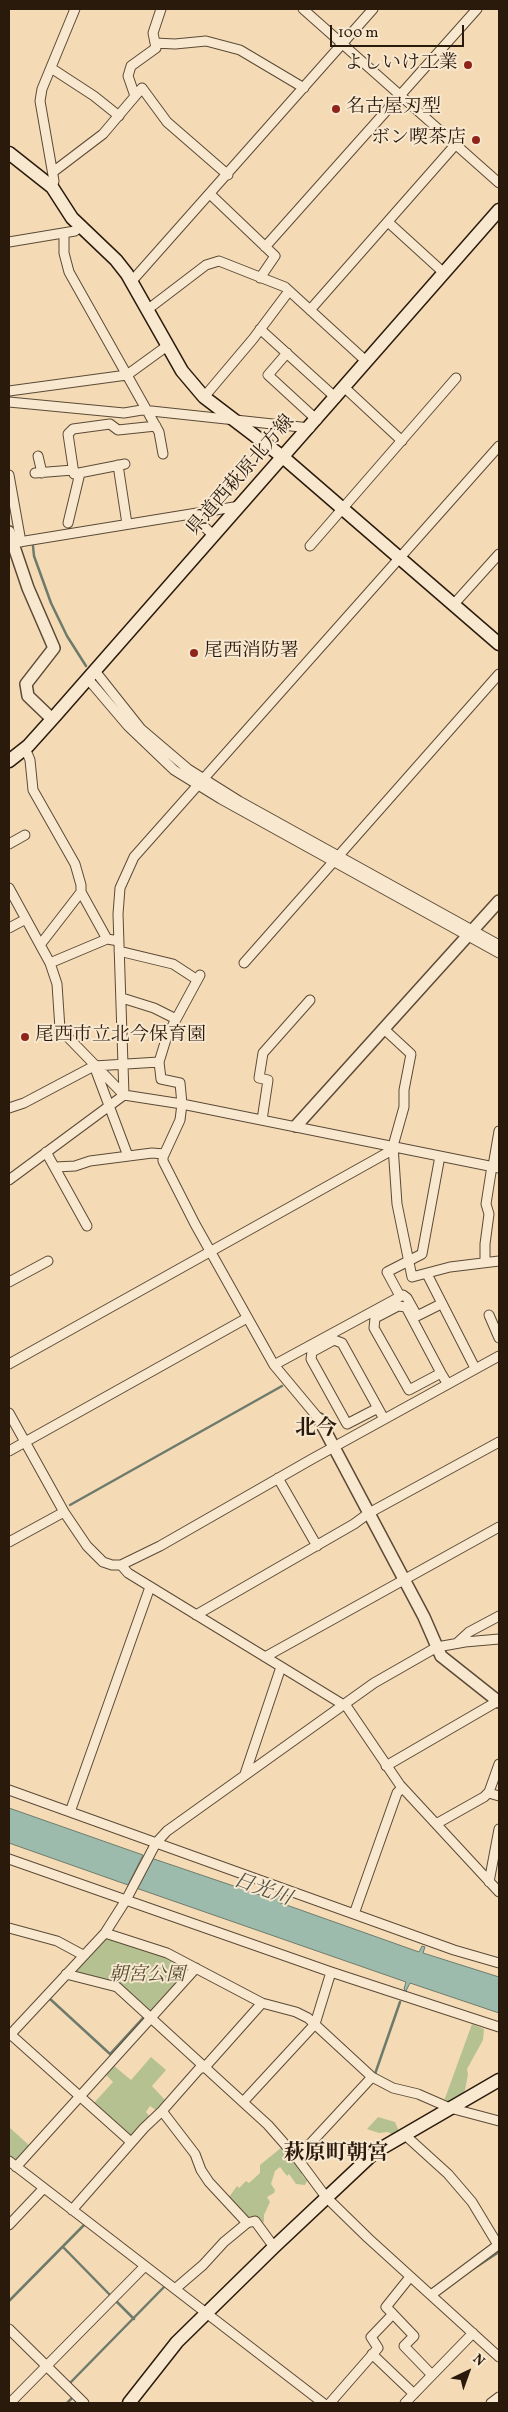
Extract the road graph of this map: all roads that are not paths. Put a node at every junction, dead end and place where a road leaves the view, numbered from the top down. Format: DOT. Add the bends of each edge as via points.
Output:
graph roads {
  1 [pos="74,9"];
  2 [pos="161,9"];
  3 [pos="303,9"];
  4 [pos="373,9"];
  5 [pos="476,9"];
  6 [pos="155,43"];
  7 [pos="342,44"];
  8 [pos="51,68"];
  9 [pos="304,88"];
  10 [pos="402,95"];
  11 [pos="136,96"];
  12 [pos="119,116"];
  13 [pos="456,144"];
  14 [pos="9,153"];
  15 [pos="53,172"];
  16 [pos="228,175"];
  17 [pos="499,183"];
  18 [pos="52,187"];
  19 [pos="210,194"];
  20 [pos="498,214"];
  21 [pos="388,222"];
  22 [pos="80,227"];
  23 [pos="64,233"];
  24 [pos="9,242"];
  25 [pos="265,247"];
  26 [pos="444,273"];
  27 [pos="260,278"];
  28 [pos="131,282"];
  29 [pos="289,291"];
  30 [pos="147,310"];
  31 [pos="310,310"];
  32 [pos="260,329"];
  33 [pos="167,346"];
  34 [pos="287,353"];
  35 [pos="367,362"];
  36 [pos="127,375"];
  37 [pos="456,378"];
  38 [pos="345,388"];
  39 [pos="9,391"];
  40 [pos="204,397"];
  41 [pos="336,398"];
  42 [pos="9,402"];
  43 [pos="148,411"];
  44 [pos="233,420"];
  45 [pos="313,424"];
  46 [pos="156,426"];
  47 [pos="402,441"];
  48 [pos="499,446"];
  49 [pos="163,454"];
  50 [pos="38,456"];
  51 [pos="284,458"];
  52 [pos="76,471"];
  53 [pos="9,475"];
  54 [pos="241,506"];
  55 [pos="343,509"];
  56 [pos="191,514"];
  57 [pos="68,523"];
  58 [pos="127,524"];
  59 [pos="9,532"];
  60 [pos="214,536"];
  61 [pos="17,543"];
  62 [pos="310,546"];
  63 [pos="499,554"];
  64 [pos="400,558"];
  65 [pos="454,604"];
  66 [pos="499,644"];
  67 [pos="499,674"];
  68 [pos="91,675"];
  69 [pos="52,719"];
  70 [pos="25,748"];
  71 [pos="10,757"];
  72 [pos="201,782"];
  73 [pos="24,835"];
  74 [pos="9,844"];
  75 [pos="335,858"];
  76 [pos="9,888"];
  77 [pos="81,892"];
  78 [pos="499,900"];
  79 [pos="26,919"];
  80 [pos="9,928"];
  81 [pos="470,933"];
  82 [pos="107,939"];
  83 [pos="119,941"];
  84 [pos="40,945"];
  85 [pos="499,945"];
  86 [pos="119,951"];
  87 [pos="499,953"];
  88 [pos="50,963"];
  89 [pos="244,963"];
  90 [pos="122,998"];
  91 [pos="310,1000"];
  92 [pos="176,1019"];
  93 [pos="384,1029"];
  94 [pos="159,1062"];
  95 [pos="125,1064"];
  96 [pos="94,1066"];
  97 [pos="124,1095"];
  98 [pos="182,1104"];
  99 [pos="110,1105"];
  100 [pos="9,1108"];
  101 [pos="262,1120"];
  102 [pos="296,1126"];
  103 [pos="499,1131"];
  104 [pos="394,1147"];
  105 [pos="46,1152"];
  106 [pos="164,1154"];
  107 [pos="128,1156"];
  108 [pos="440,1156"];
  109 [pos="56,1167"];
  110 [pos="495,1167"];
  111 [pos="9,1180"];
  112 [pos="489,1214"];
  113 [pos="499,1216"];
  114 [pos="87,1226"];
  115 [pos="211,1252"];
  116 [pos="408,1259"];
  117 [pos="48,1261"];
  118 [pos="499,1261"];
  119 [pos="485,1262"];
  120 [pos="427,1274"];
  121 [pos="9,1282"];
  122 [pos="400,1296"];
  123 [pos="441,1304"];
  124 [pos="489,1315"];
  125 [pos="247,1318"];
  126 [pos="499,1338"];
  127 [pos="499,1356"];
  128 [pos="9,1364"];
  129 [pos="274,1365"];
  130 [pos="475,1368"];
  131 [pos="441,1373"];
  132 [pos="447,1383"];
  133 [pos="378,1408"];
  134 [pos="9,1413"];
  135 [pos="319,1419"];
  136 [pos="384,1419"];
  137 [pos="25,1442"];
  138 [pos="499,1442"];
  139 [pos="333,1447"];
  140 [pos="9,1451"];
  141 [pos="278,1478"];
  142 [pos="64,1512"];
  143 [pos="369,1513"];
  144 [pos="499,1527"];
  145 [pos="9,1542"];
  146 [pos="317,1546"];
  147 [pos="121,1564"];
  148 [pos="404,1580"];
  149 [pos="150,1589"];
  150 [pos="196,1615"];
  151 [pos="499,1616"];
  152 [pos="498,1640"];
  153 [pos="456,1644"];
  154 [pos="437,1648"];
  155 [pos="265,1657"];
  156 [pos="280,1670"];
  157 [pos="499,1702"];
  158 [pos="340,1706"];
  159 [pos="499,1764"];
  160 [pos="386,1766"];
  161 [pos="245,1774"];
  162 [pos="402,1788"];
  163 [pos="9,1790"];
  164 [pos="488,1793"];
  165 [pos="499,1796"];
  166 [pos="70,1812"];
  167 [pos="436,1824"];
  168 [pos="499,1829"];
  169 [pos="156,1843"];
  170 [pos="9,1859"];
  171 [pos="489,1882"];
  172 [pos="499,1892"];
  173 [pos="126,1900"];
  174 [pos="354,1914"];
  175 [pos="9,1928"];
  176 [pos="105,1933"];
  177 [pos="84,1955"];
  178 [pos="499,1963"];
  179 [pos="196,1968"];
  180 [pos="331,1972"];
  181 [pos="66,1974"];
  182 [pos="262,2003"];
  183 [pos="150,2017"];
  184 [pos="315,2024"];
  185 [pos="499,2027"];
  186 [pos="9,2035"];
  187 [pos="205,2067"];
  188 [pos="372,2077"];
  189 [pos="499,2080"];
  190 [pos="80,2097"];
  191 [pos="243,2102"];
  192 [pos="450,2108"];
  193 [pos="162,2111"];
  194 [pos="499,2121"];
  195 [pos="405,2135"];
  196 [pos="131,2142"];
  197 [pos="297,2158"];
  198 [pos="13,2164"];
  199 [pos="43,2189"];
  200 [pos="326,2197"];
  201 [pos="72,2210"];
  202 [pos="247,2223"];
  203 [pos="9,2225"];
  204 [pos="274,2247"];
  205 [pos="144,2266"];
  206 [pos="410,2277"];
  207 [pos="175,2290"];
  208 [pos="431,2296"];
  209 [pos="207,2314"];
  210 [pos="393,2314"];
  211 [pos="9,2329"];
  212 [pos="473,2332"];
  213 [pos="498,2353"];
  214 [pos="372,2354"];
  215 [pos="47,2366"];
  216 [pos="432,2375"];
  217 [pos="414,2394"];
  218 [pos="499,2397"];
  219 [pos="10,2403"];
  220 [pos="84,2403"];
  221 [pos="129,2403"];
  222 [pos="323,2403"];
  223 [pos="330,2403"];
  224 [pos="405,2403"];
  225 [pos="491,2403"];
  1 -- 8 [label="street"];
  2 -- 6 [label="street" via="153,33"];
  3 -- 7 [label="street"];
  4 -- 7 [label="street"];
  5 -- 10 [label="street"];
  6 -- 9 [label="street" via="206,41 240,50"];
  6 -- 11 [label="street" via="156,48 131,66 128,76"];
  7 -- 9 [label="street"];
  7 -- 10 [label="street"];
  8 -- 12 [label="street"];
  8 -- 15 [label="street" via="40,101"];
  9 -- 16 [label="street"];
  10 -- 13 [label="street"];
  10 -- 25 [label="street"];
  11 -- 12 [label="street"];
  11 -- 16 [label="street" via="142,88 167,122"];
  12 -- 15 [label="street" via="91,145"];
  13 -- 17 [label="street"];
  13 -- 21 [label="street"];
  14 -- 18 [label="main road"];
  15 -- 18 [label="street"];
  16 -- 19 [label="street"];
  18 -- 22 [label="main road"];
  19 -- 25 [label="street"];
  19 -- 28 [label="street"];
  20 -- 26 [label="main road, 県道西萩原北方線"];
  21 -- 26 [label="street"];
  21 -- 31 [label="street"];
  22 -- 23 [label="street"];
  22 -- 28 [label="main road" via="106,249"];
  23 -- 24 [label="street"];
  23 -- 36 [label="street" via="64,253 69,272"];
  25 -- 27 [label="street" via="275,256"];
  26 -- 35 [label="main road, 県道西萩原北方線"];
  27 -- 29 [label="street"];
  27 -- 30 [label="street" via="219,261 206,265"];
  28 -- 30 [label="main road"];
  29 -- 31 [label="street"];
  29 -- 32 [label="street"];
  30 -- 33 [label="main road"];
  31 -- 35 [label="street"];
  32 -- 34 [label="street"];
  32 -- 40 [label="street"];
  33 -- 36 [label="street"];
  33 -- 40 [label="main road" via="182,371"];
  34 -- 41 [label="street"];
  34 -- 45 [label="street" via="268,375"];
  35 -- 38 [label="main road, 県道西萩原北方線"];
  36 -- 39 [label="street"];
  36 -- 43 [label="street"];
  37 -- 47 [label="street"];
  38 -- 41 [label="main road, 県道西萩原北方線"];
  38 -- 47 [label="street"];
  40 -- 44 [label="main road"];
  41 -- 45 [label="main road, 県道西萩原北方線"];
  42 -- 43 [label="street" via="124,413"];
  43 -- 44 [label="street"];
  43 -- 46 [label="street"];
  44 -- 45 [label="street"];
  44 -- 51 [label="main road"];
  45 -- 51 [label="main road, 県道西萩原北方線"];
  46 -- 49 [label="street"];
  46 -- 52 [label="street" via="118,430 110,424 73,429 68,434"];
  47 -- 55 [label="street"];
  48 -- 64 [label="street"];
  50 -- 52 [label="street" via="38,473"];
  51 -- 54 [label="main road, 県道西萩原北方線"];
  51 -- 55 [label="main road"];
  52 -- 57 [label="street"];
  52 -- 58 [label="street" via="121,465"];
  53 -- 61 [label="street"];
  54 -- 56 [label="street"];
  54 -- 60 [label="main road, 県道西萩原北方線"];
  55 -- 62 [label="street"];
  55 -- 64 [label="main road"];
  56 -- 58 [label="street"];
  56 -- 60 [label="street"];
  58 -- 61 [label="street"];
  59 -- 61 [label="street"];
  60 -- 68 [label="main road, 県道西萩原北方線"];
  61 -- 69 [label="street" via="28,588 54,648 26,684 28,696"];
  63 -- 65 [label="street"];
  64 -- 65 [label="main road"];
  64 -- 72 [label="street"];
  65 -- 66 [label="main road"];
  67 -- 75 [label="street"];
  68 -- 69 [label="main road, 県道西萩原北方線"];
  68 -- 72 [label="street" via="157,756 174,770"];
  69 -- 70 [label="main road, 県道西萩原北方線"];
  70 -- 71 [label="main road, 県道西萩原北方線"];
  70 -- 77 [label="street" via="30,760 33,790 75,864"];
  72 -- 75 [label="street"];
  72 -- 83 [label="street" via="134,857 126,872 120,888"];
  73 -- 74 [label="street"];
  75 -- 81 [label="street"];
  75 -- 89 [label="street"];
  76 -- 79 [label="street"];
  77 -- 82 [label="street"];
  77 -- 84 [label="street"];
  78 -- 81 [label="street"];
  79 -- 80 [label="street"];
  79 -- 84 [label="street"];
  81 -- 85 [label="street"];
  81 -- 87 [label="street"];
  81 -- 93 [label="street"];
  82 -- 83 [label="street"];
  82 -- 88 [label="street"];
  83 -- 86 [label="street"];
  84 -- 88 [label="street"];
  86 -- 90 [label="street"];
  86 -- 92 [label="street" via="173,964 198,977"];
  88 -- 96 [label="street" via="57,984 60,1029"];
  90 -- 92 [label="street"];
  90 -- 95 [label="street"];
  91 -- 101 [label="street" via="263,1053 259,1078 268,1080"];
  92 -- 94 [label="street"];
  93 -- 102 [label="street"];
  93 -- 104 [label="street" via="411,1054 404,1107"];
  94 -- 95 [label="street"];
  94 -- 98 [label="street" via="161,1080 180,1083"];
  95 -- 96 [label="street"];
  95 -- 97 [label="street"];
  96 -- 97 [label="street"];
  96 -- 99 [label="street"];
  96 -- 100 [label="street"];
  97 -- 98 [label="street"];
  97 -- 99 [label="street"];
  98 -- 101 [label="street"];
  98 -- 106 [label="street" via="180,1120"];
  99 -- 105 [label="street"];
  99 -- 107 [label="street"];
  101 -- 102 [label="street"];
  102 -- 104 [label="street"];
  103 -- 110 [label="street"];
  104 -- 108 [label="street"];
  104 -- 115 [label="street"];
  104 -- 116 [label="street" via="397,1204"];
  105 -- 109 [label="street"];
  105 -- 111 [label="street"];
  106 -- 107 [label="street"];
  106 -- 115 [label="street" via="163,1161"];
  107 -- 109 [label="street"];
  108 -- 110 [label="street"];
  108 -- 116 [label="street" via="422,1254"];
  109 -- 114 [label="street"];
  110 -- 112 [label="street" via="486,1204"];
  112 -- 113 [label="street"];
  112 -- 119 [label="street"];
  115 -- 125 [label="street"];
  115 -- 128 [label="street"];
  116 -- 120 [label="street" via="412,1277"];
  116 -- 122 [label="street" via="387,1272"];
  117 -- 121 [label="street"];
  118 -- 119 [label="street"];
  119 -- 120 [label="street"];
  120 -- 123 [label="street"];
  122 -- 123 [label="street" via="407,1298 417,1316"];
  122 -- 129 [label="street"];
  123 -- 130 [label="street"];
  124 -- 126 [label="street"];
  125 -- 129 [label="street"];
  125 -- 137 [label="street"];
  127 -- 130 [label="street"];
  129 -- 135 [label="street"];
  130 -- 132 [label="street"];
  131 -- 131 [label="street" via="406,1307 398,1306 375,1318 374,1328 409,1390"];
  131 -- 132 [label="street"];
  132 -- 136 [label="street"];
  133 -- 133 [label="street" via="342,1343 334,1340 312,1352 311,1359 347,1424"];
  133 -- 136 [label="street"];
  134 -- 137 [label="street"];
  135 -- 139 [label="street"];
  136 -- 139 [label="street"];
  137 -- 140 [label="street"];
  137 -- 142 [label="street"];
  138 -- 143 [label="street"];
  139 -- 141 [label="street"];
  139 -- 143 [label="street"];
  141 -- 146 [label="street"];
  141 -- 147 [label="street" via="160,1546"];
  142 -- 145 [label="street"];
  142 -- 147 [label="street" via="95,1556 112,1565"];
  143 -- 146 [label="street"];
  143 -- 148 [label="street"];
  144 -- 148 [label="street"];
  146 -- 150 [label="street"];
  147 -- 149 [label="street"];
  148 -- 154 [label="street"];
  148 -- 155 [label="street"];
  149 -- 150 [label="street"];
  149 -- 156 [label="street"];
  149 -- 166 [label="street"];
  150 -- 155 [label="street"];
  151 -- 153 [label="street" via="469,1632"];
  152 -- 153 [label="street"];
  153 -- 154 [label="street"];
  154 -- 157 [label="street" via="450,1665"];
  154 -- 158 [label="street"];
  155 -- 156 [label="street"];
  156 -- 158 [label="street"];
  156 -- 161 [label="street"];
  157 -- 160 [label="street"];
  158 -- 160 [label="street" via="347,1707"];
  158 -- 161 [label="street"];
  159 -- 164 [label="street"];
  160 -- 162 [label="street"];
  161 -- 169 [label="street" via="182,1819"];
  162 -- 167 [label="street"];
  162 -- 174 [label="street" via="397,1793"];
  163 -- 166 [label="street"];
  164 -- 165 [label="street"];
  164 -- 167 [label="street"];
  166 -- 169 [label="street"];
  167 -- 171 [label="street"];
  168 -- 171 [label="street"];
  169 -- 173 [label="street"];
  169 -- 174 [label="street"];
  170 -- 173 [label="street"];
  171 -- 172 [label="street"];
  173 -- 176 [label="street"];
  173 -- 180 [label="street"];
  174 -- 178 [label="street"];
  175 -- 177 [label="street" via="57,1941"];
  176 -- 177 [label="street"];
  176 -- 179 [label="street" via="167,1953"];
  177 -- 181 [label="street"];
  179 -- 182 [label="street"];
  179 -- 183 [label="street"];
  180 -- 184 [label="street"];
  180 -- 185 [label="street"];
  181 -- 183 [label="street" via="117,1986"];
  181 -- 186 [label="street"];
  182 -- 184 [label="street" via="296,2012"];
  182 -- 187 [label="street"];
  183 -- 187 [label="street"];
  183 -- 190 [label="street"];
  184 -- 188 [label="street"];
  184 -- 191 [label="street"];
  186 -- 190 [label="street"];
  187 -- 191 [label="street"];
  187 -- 193 [label="street" via="199,2069"];
  188 -- 192 [label="street"];
  188 -- 197 [label="street"];
  189 -- 192 [label="main road"];
  190 -- 196 [label="street"];
  190 -- 198 [label="street"];
  191 -- 197 [label="street"];
  192 -- 194 [label="street"];
  192 -- 195 [label="main road"];
  193 -- 196 [label="street"];
  193 -- 202 [label="street" via="195,2154 210,2182"];
  195 -- 200 [label="main road" via="375,2152"];
  195 -- 208 [label="street" via="448,2174 472,2202 498,2245"];
  196 -- 201 [label="street"];
  197 -- 200 [label="street"];
  198 -- 199 [label="street"];
  199 -- 201 [label="street"];
  199 -- 203 [label="street"];
  200 -- 204 [label="main road"];
  200 -- 206 [label="street"];
  201 -- 205 [label="street"];
  202 -- 204 [label="street" via="255,2221"];
  202 -- 207 [label="street"];
  204 -- 209 [label="main road"];
  205 -- 207 [label="street"];
  205 -- 215 [label="street"];
  206 -- 208 [label="street"];
  206 -- 210 [label="street" via="386,2307"];
  207 -- 209 [label="street"];
  208 -- 212 [label="street"];
  209 -- 221 [label="main road" via="164,2358"];
  209 -- 222 [label="street"];
  210 -- 214 [label="street" via="371,2337 378,2348"];
  210 -- 216 [label="street" via="414,2336 404,2346"];
  211 -- 215 [label="street"];
  212 -- 213 [label="street"];
  212 -- 216 [label="street"];
  214 -- 217 [label="street"];
  214 -- 223 [label="street"];
  215 -- 219 [label="street"];
  215 -- 220 [label="street"];
  216 -- 217 [label="street"];
  217 -- 224 [label="street"];
  218 -- 225 [label="street"];
}
